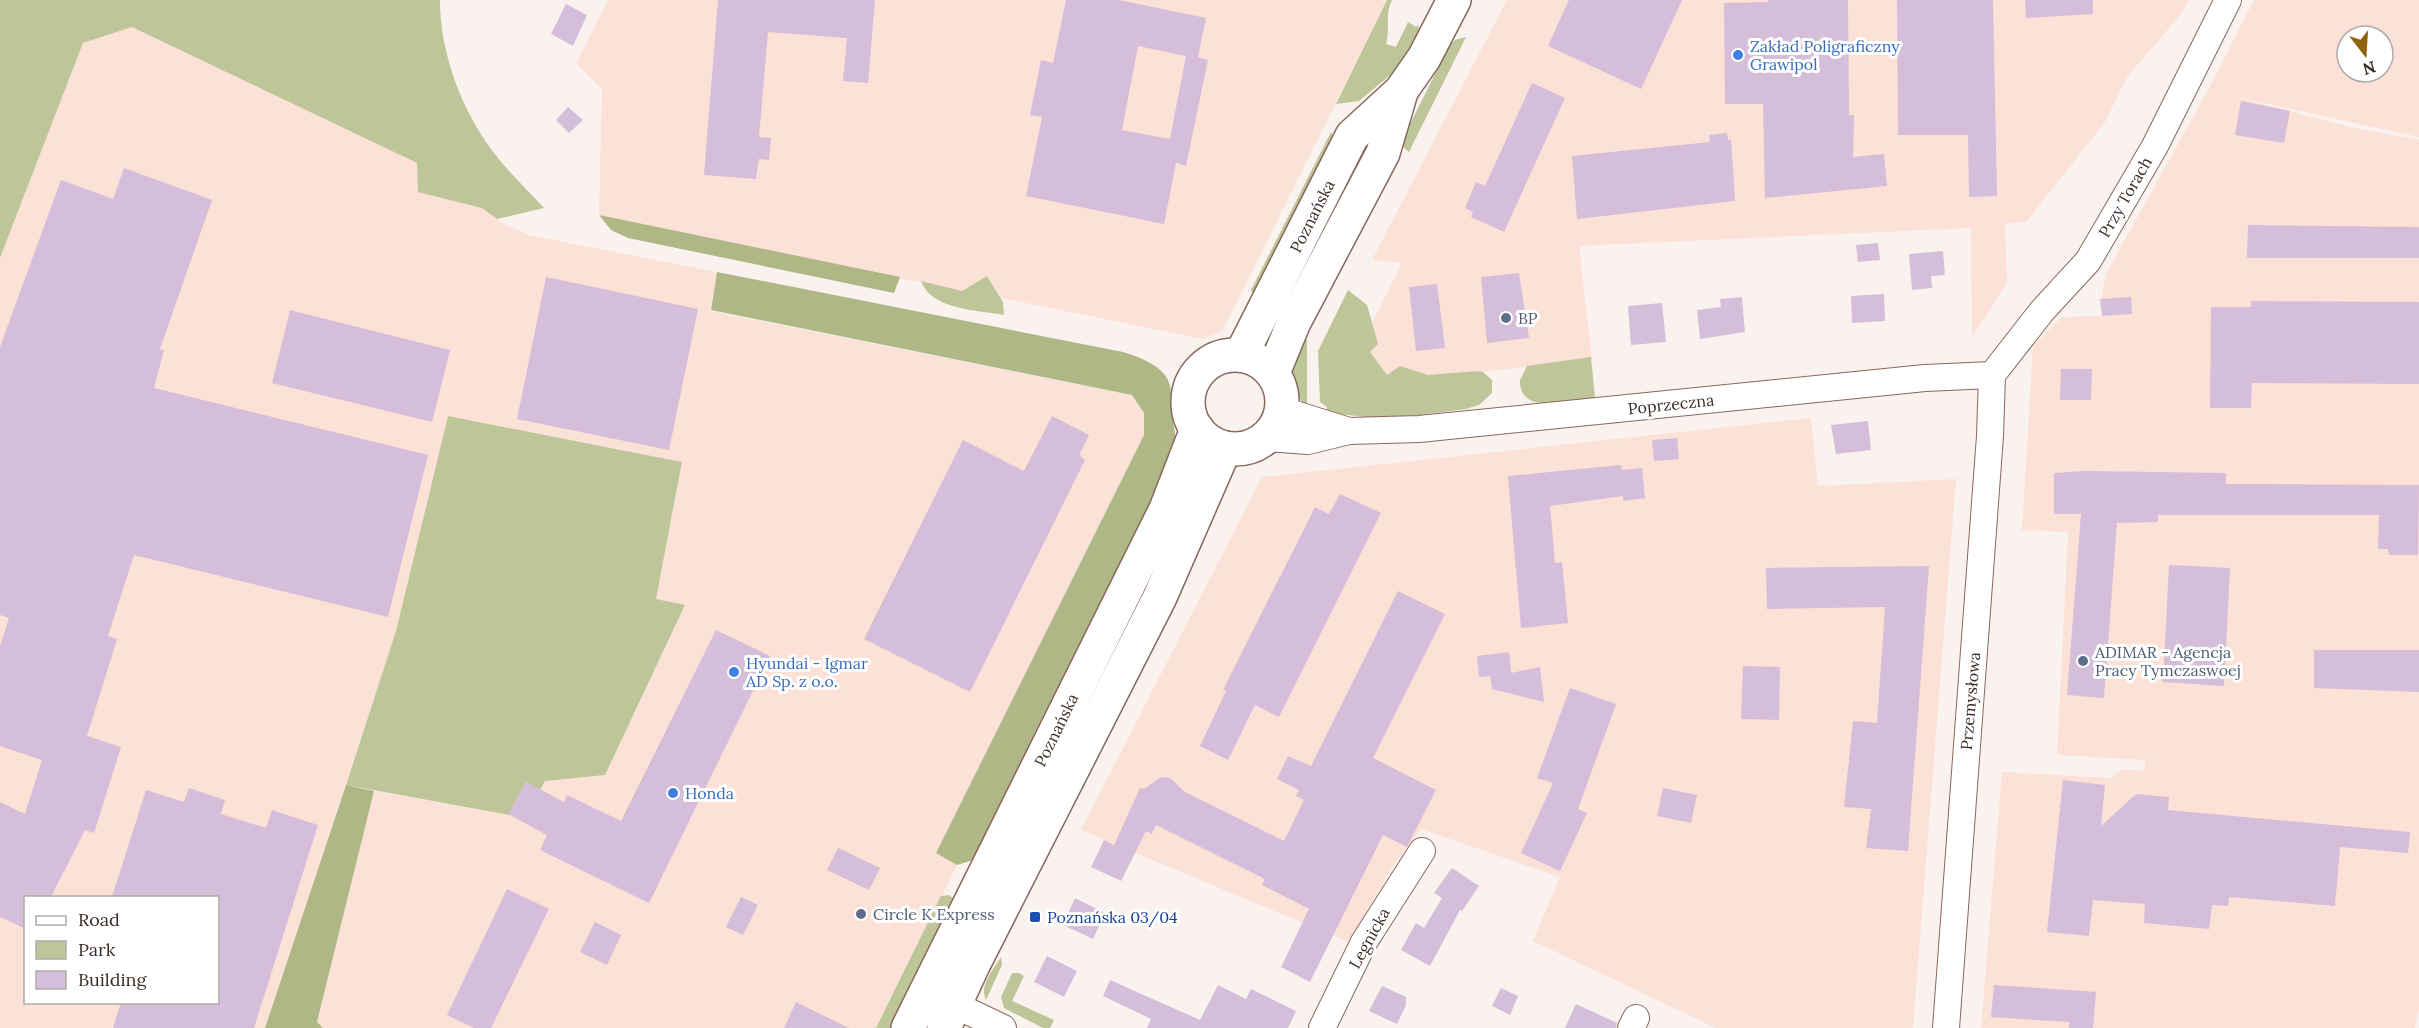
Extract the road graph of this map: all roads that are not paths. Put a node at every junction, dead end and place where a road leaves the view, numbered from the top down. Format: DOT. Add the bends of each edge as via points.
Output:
graph roads {
  1 [pos="1454,0"];
  2 [pos="2228,0"];
  3 [pos="1401,92"];
  4 [pos="1241,355"];
  5 [pos="1273,373"];
  6 [pos="1992,375"];
  7 [pos="1282,411"];
  8 [pos="1197,429"];
  9 [pos="1349,431"];
  10 [pos="1266,438"];
  11 [pos="1225,448"];
  12 [pos="1422,851"];
  13 [pos="950,1017"];
  14 [pos="908,1028"];
  15 [pos="1003,1028"];
  16 [pos="1322,1028"];
  17 [pos="1946,1028"];
  1 -- 3 [label="main road, Poznańska"];
  2 -- 6 [label="street, Przy Torach" via="2155,146 2088,261"];
  3 -- 4 [label="main road, Poznańska" via="1352,136"];
  3 -- 5 [label="main road, Poznańska" via="1383,153 1294,322"];
  4 -- 5 [label="main road" via="1258,361"];
  4 -- 8 [label="main road" via="1209,363 1197,375 1188,402"];
  5 -- 7 [label="main road" via="1279,385"];
  6 -- 9 [label="street, Poprzeczna" via="1925,378 1419,429"];
  6 -- 17 [label="street, Przemysłowa"];
  7 -- 9 [label="street, Poprzeczna"];
  7 -- 10 [label="main road"];
  8 -- 11 [label="main road" via="1209,441"];
  8 -- 14 [label="main road, Poznańska" via="1167,509"];
  9 -- 10 [label="street, Poprzeczna" via="1308,441"];
  10 -- 11 [label="main road" via="1253,446"];
  11 -- 13 [label="main road, Poznańska" via="1160,597"];
  12 -- 16 [label="street, Legnicka" via="1368,936"];
  13 -- 15 [label="street"];
}
